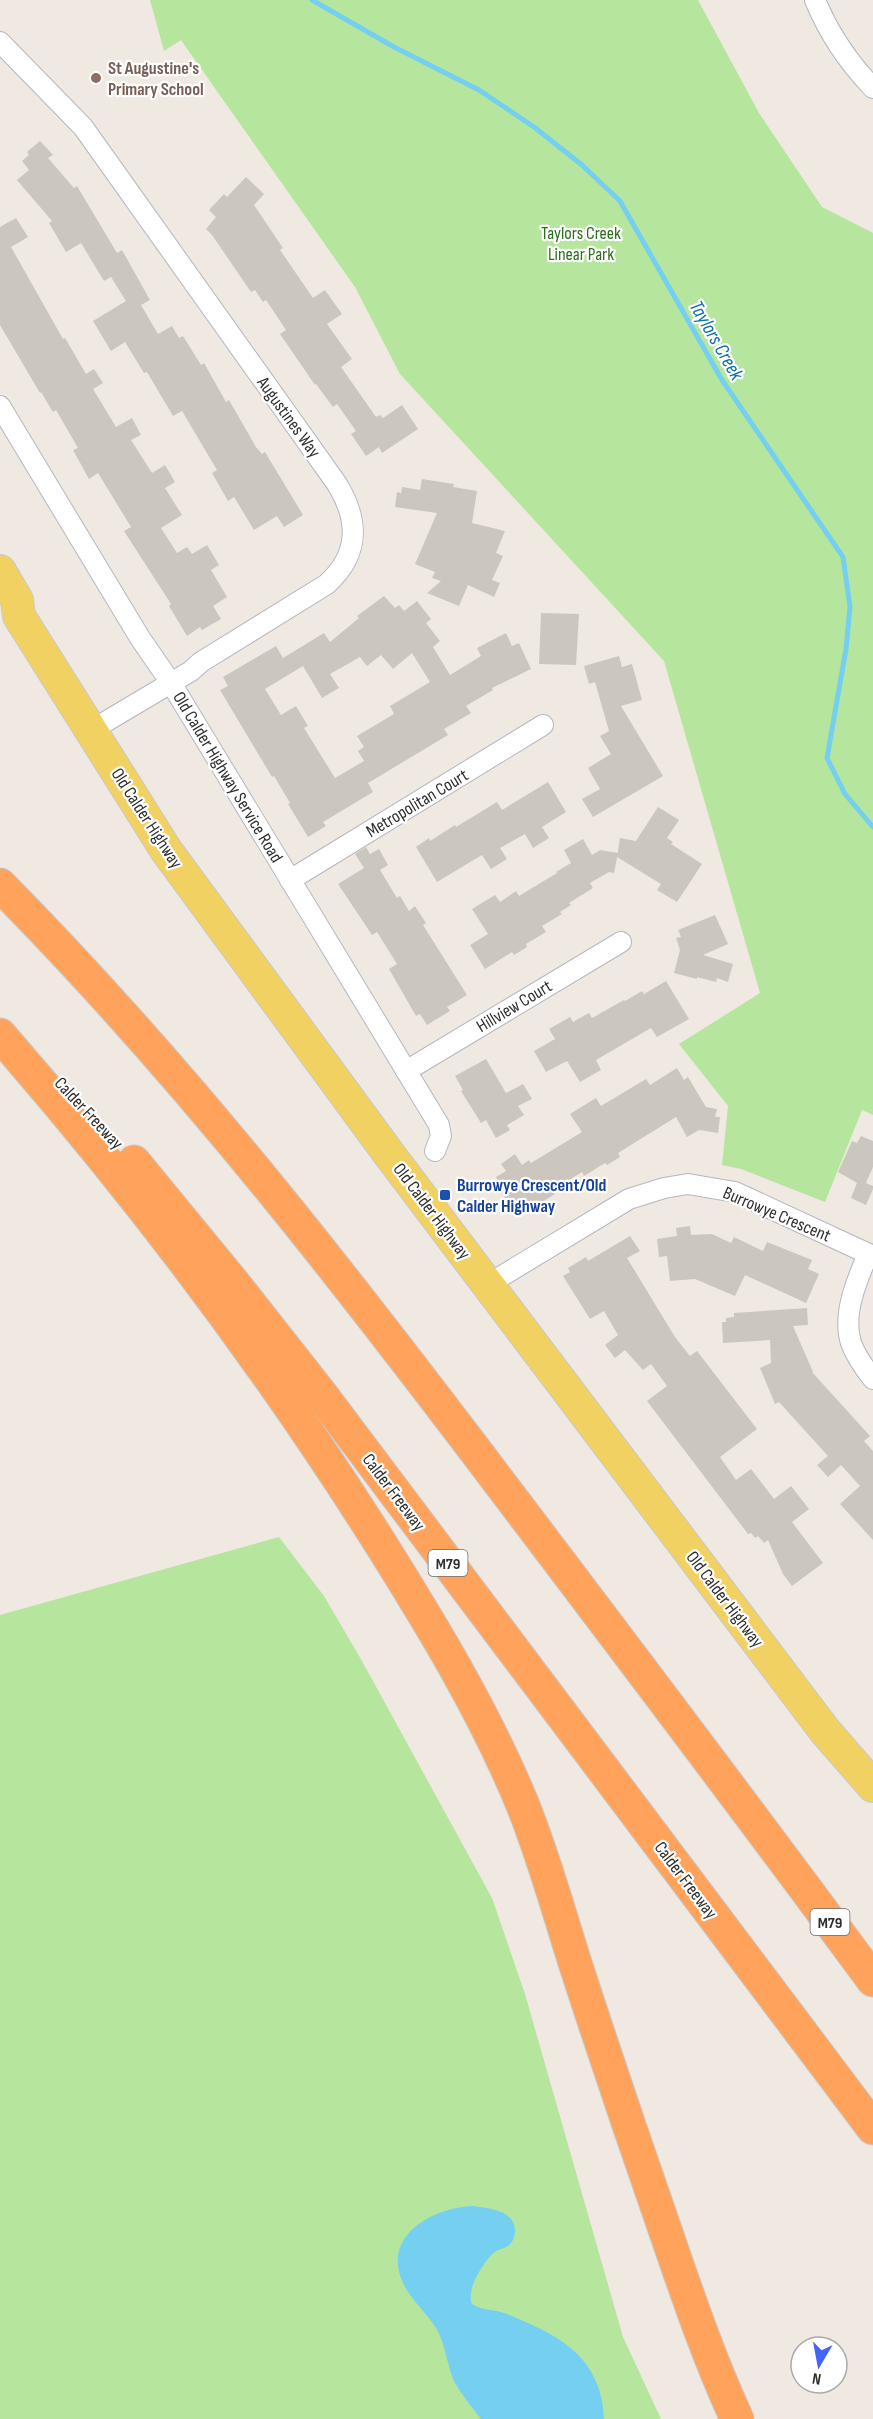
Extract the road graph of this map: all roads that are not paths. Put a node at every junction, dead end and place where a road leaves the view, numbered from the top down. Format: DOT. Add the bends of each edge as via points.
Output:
graph roads {
  1 [pos="815,0"];
  2 [pos="0,42"];
  3 [pos="873,88"];
  4 [pos="0,406"];
  5 [pos="0,571"];
  6 [pos="10,608"];
  7 [pos="171,683"];
  8 [pos="543,726"];
  9 [pos="90,731"];
  10 [pos="290,880"];
  11 [pos="0,885"];
  12 [pos="621,942"];
  13 [pos="0,1018"];
  14 [pos="0,1035"];
  15 [pos="406,1071"];
  16 [pos="435,1151"];
  17 [pos="871,1255"];
  18 [pos="487,1285"];
  19 [pos="873,1379"];
  20 [pos="873,1786"];
  21 [pos="787,1864"];
  22 [pos="873,1971"];
  23 [pos="873,1980"];
  24 [pos="873,2128"];
  25 [pos="737,2419"];
  1 -- 3 [label="street" via="845,57"];
  2 -- 7 [label="street, Augustines Way" via="83,127 337,484 351,513 353,538 338,574"];
  4 -- 7 [label="street, Old Calder Highway Service Road"];
  5 -- 6 [label="main road, Old Calder Highway" via="17,600"];
  6 -- 9 [label="main road, Old Calder Highway"];
  7 -- 9 [label="street, Augustines Way"];
  7 -- 10 [label="street, Old Calder Highway Service Road"];
  8 -- 10 [label="street, Metropolitan Court"];
  9 -- 18 [label="main road, Old Calder Highway" via="166,850"];
  10 -- 15 [label="street, Old Calder Highway Service Road"];
  11 -- 21 [label="highway, M79" via="166,1063 298,1221"];
  12 -- 15 [label="street, Hillview Court"];
  13 -- 24 [label="highway, Calder Freeway / M79" via="102,1125 320,1393"];
  14 -- 25 [label="highway" via="160,1230 264,1368 339,1478 470,1692 507,1768 540,1851 683,2282"];
  15 -- 16 [label="street, Old Calder Highway Service Road" via="441,1130"];
  17 -- 18 [label="street, Burrowye Crescent" via="735,1192 688,1184 629,1199"];
  17 -- 19 [label="street" via="855,1290 848,1326 851,1343"];
  18 -- 20 [label="main road, Old Calder Highway" via="825,1731"];
  21 -- 22 [label="highway"];
  21 -- 23 [label="highway, M79"];
}
